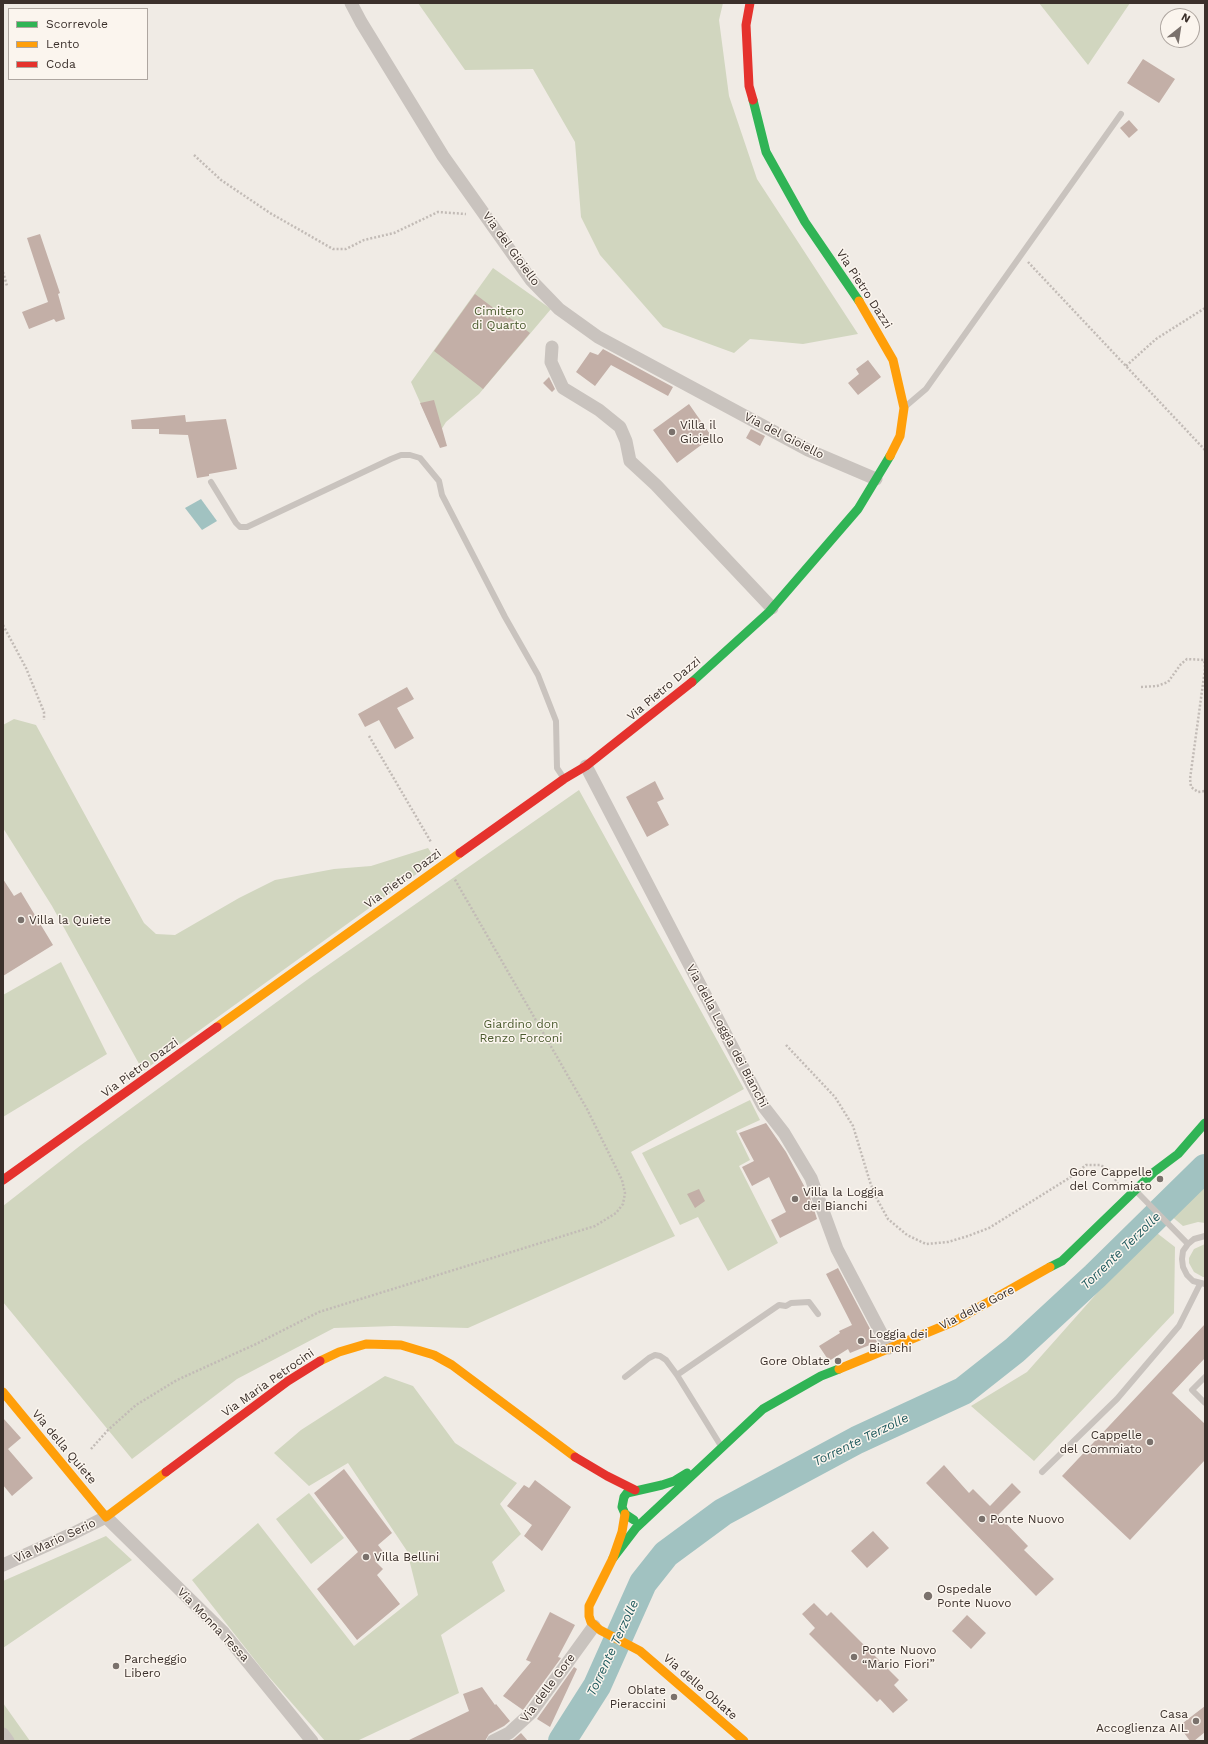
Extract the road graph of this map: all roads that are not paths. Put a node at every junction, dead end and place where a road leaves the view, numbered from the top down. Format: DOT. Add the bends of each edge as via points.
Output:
graph roads {
  1 [pos="350,3"];
  2 [pos="750,3"];
  3 [pos="1121,114"];
  4 [pos="552,347"];
  5 [pos="904,408"];
  6 [pos="876,480"];
  7 [pos="212,482"];
  8 [pos="772,608"];
  9 [pos="586,766"];
  10 [pos="564,779"];
  11 [pos="1205,1122"];
  12 [pos="3,1180"];
  13 [pos="1135,1190"];
  14 [pos="1205,1236"];
  15 [pos="1188,1244"];
  16 [pos="1203,1284"];
  17 [pos="818,1314"];
  18 [pos="889,1348"];
  19 [pos="677,1375"];
  20 [pos="625,1377"];
  21 [pos="1205,1377"];
  22 [pos="3,1392"];
  23 [pos="1205,1403"];
  24 [pos="722,1447"];
  25 [pos="578,1459"];
  26 [pos="702,1466"];
  27 [pos="1042,1472"];
  28 [pos="606,1486"];
  29 [pos="637,1489"];
  30 [pos="613,1494"];
  31 [pos="623,1511"];
  32 [pos="106,1517"];
  33 [pos="648,1517"];
  34 [pos="613,1558"];
  35 [pos="3,1565"];
  36 [pos="597,1628"];
  37 [pos="3,1734"];
  38 [pos="8,1741"];
  39 [pos="312,1741"];
  40 [pos="493,1741"];
  41 [pos="744,1741"];
  1 -- 6 [label="street, Via del Gioiello" via="443,156 531,280 559,309 598,337 808,450"];
  2 -- 5 [label="street, Via Pietro Dazzi" via="746,25 749,86 766,152 805,222 863,306 893,360"];
  3 -- 5 [label="lane" via="926,389"];
  4 -- 8 [label="street" via="551,362 564,388 599,410 620,428 630,461 661,490"];
  5 -- 6 [label="street, Via Pietro Dazzi" via="900,436"];
  6 -- 8 [label="street, Via Pietro Dazzi" via="858,509"];
  7 -- 10 [label="lane" via="236,523 247,528 391,458 410,455 420,458 439,481 442,495 538,675 556,721 557,768"];
  8 -- 9 [label="street, Via Pietro Dazzi" via="680,693"];
  9 -- 10 [label="street, Via Pietro Dazzi"];
  9 -- 18 [label="street, Via della Loggia dei Bianchi" via="763,1106 784,1133 811,1178 837,1249"];
  10 -- 12 [label="street, Via Pietro Dazzi"];
  11 -- 13 [label="street, Via delle Gore" via="1178,1154"];
  13 -- 15 [label="lane"];
  13 -- 18 [label="street, Via delle Gore" via="1062,1261 953,1322"];
  14 -- 15 [label="lane"];
  15 -- 16 [label="lane" via="1182,1255 1183,1268 1193,1281"];
  16 -- 27 [label="lane" via="1179,1326 1117,1399"];
  17 -- 19 [label="lane" via="809,1302 779,1305"];
  18 -- 24 [label="street, Via delle Gore" via="821,1376 771,1403"];
  19 -- 20 [label="lane" via="666,1360 655,1355"];
  19 -- 24 [label="lane"];
  21 -- 23 [label="lane" via="1192,1390"];
  22 -- 32 [label="street, Via della Quiete"];
  24 -- 26 [label="street, Via delle Gore"];
  25 -- 28 [label="street, Via Maria Petrocini"];
  25 -- 29 [label="street, Via Maria Petrocini" via="607,1476"];
  25 -- 32 [label="street, Via Maria Petrocini" via="452,1365 434,1355 401,1345 366,1344 339,1352 302,1371"];
  26 -- 29 [label="street, Via delle Gore" via="674,1481"];
  26 -- 33 [label="street, Via delle Gore"];
  29 -- 31 [label="street, Via delle Gore" via="624,1497"];
  29 -- 33 [label="street" via="651,1498 653,1505"];
  30 -- 31 [label="street"];
  31 -- 33 [label="street" via="632,1520"];
  31 -- 34 [label="street, Via delle Gore" via="622,1532"];
  32 -- 35 [label="street, Via Mario Serio"];
  32 -- 39 [label="street, Via Monna Tessa" via="224,1633"];
  33 -- 34 [label="street, Via delle Gore"];
  34 -- 36 [label="street, Via delle Gore" via="590,1606 590,1620"];
  36 -- 40 [label="street, Via delle Gore" via="531,1713 509,1733"];
  36 -- 41 [label="street, Via delle Oblate" via="640,1652"];
  37 -- 38 [label="street"];
}
